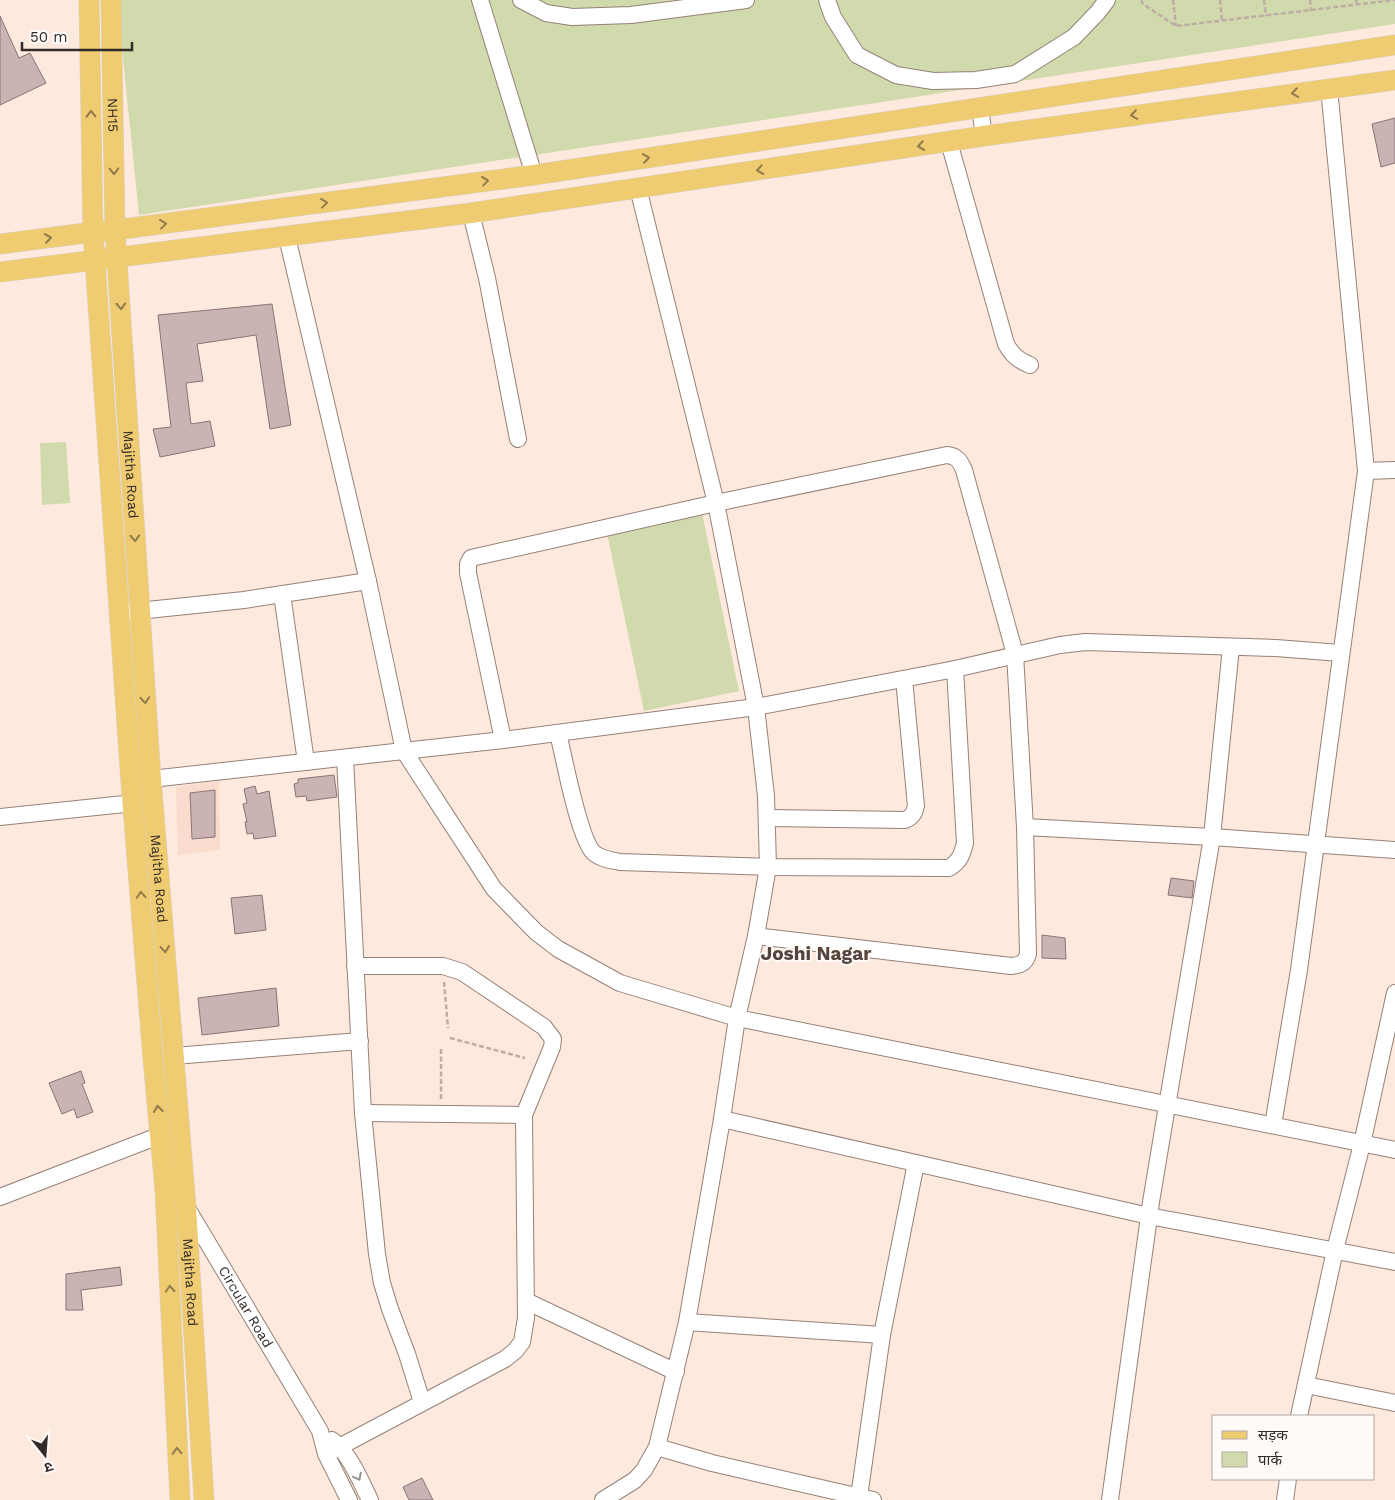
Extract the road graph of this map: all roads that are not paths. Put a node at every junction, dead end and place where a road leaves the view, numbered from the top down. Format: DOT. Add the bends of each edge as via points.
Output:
graph roads {
  1 [pos="89,0"];
  2 [pos="111,0"];
  3 [pos="480,0"];
  4 [pos="521,0"];
  5 [pos="746,0"];
  6 [pos="827,0"];
  7 [pos="1106,0"];
  8 [pos="1395,45"];
  9 [pos="1395,80"];
  10 [pos="1330,88"];
  11 [pos="980,108"];
  12 [pos="984,136"];
  13 [pos="949,142"];
  14 [pos="534,175"];
  15 [pos="638,188"];
  16 [pos="471,212"];
  17 [pos="115,230"];
  18 [pos="93,232"];
  19 [pos="287,237"];
  20 [pos="0,244"];
  21 [pos="118,257"];
  22 [pos="94,260"];
  23 [pos="0,272"];
  24 [pos="1030,365"];
  25 [pos="518,439"];
  26 [pos="1395,470"];
  27 [pos="1366,471"];
  28 [pos="716,503"];
  29 [pos="368,581"];
  30 [pos="282,594"];
  31 [pos="139,611"];
  32 [pos="119,613"];
  33 [pos="1231,647"];
  34 [pos="1340,653"];
  35 [pos="1014,654"];
  36 [pos="955,669"];
  37 [pos="904,679"];
  38 [pos="756,707"];
  39 [pos="558,733"];
  40 [pos="503,740"];
  41 [pos="404,751"];
  42 [pos="346,758"];
  43 [pos="306,762"];
  44 [pos="151,779"];
  45 [pos="134,803"];
  46 [pos="0,817"];
  47 [pos="768,818"];
  48 [pos="1026,827"];
  49 [pos="1212,837"];
  50 [pos="1315,843"];
  51 [pos="1395,850"];
  52 [pos="768,867"];
  53 [pos="756,936"];
  54 [pos="355,966"];
  55 [pos="1395,993"];
  56 [pos="737,1018"];
  57 [pos="360,1040"];
  58 [pos="174,1056"];
  59 [pos="1168,1104"];
  60 [pos="364,1113"];
  61 [pos="524,1115"];
  62 [pos="722,1119"];
  63 [pos="1273,1125"];
  64 [pos="161,1135"];
  65 [pos="1362,1144"];
  66 [pos="1395,1150"];
  67 [pos="916,1162"];
  68 [pos="165,1190"];
  69 [pos="0,1197"];
  70 [pos="186,1207"];
  71 [pos="1149,1216"];
  72 [pos="1335,1250"];
  73 [pos="1395,1262"];
  74 [pos="526,1301"];
  75 [pos="686,1322"];
  76 [pos="882,1335"];
  77 [pos="676,1372"];
  78 [pos="1306,1386"];
  79 [pos="422,1402"];
  80 [pos="1395,1404"];
  81 [pos="1299,1415"];
  82 [pos="657,1447"];
  83 [pos="333,1450"];
  84 [pos="1288,1480"];
  85 [pos="866,1499"];
  86 [pos="180,1500"];
  87 [pos="204,1500"];
  88 [pos="348,1500"];
  89 [pos="370,1500"];
  90 [pos="604,1500"];
  91 [pos="1110,1500"];
  92 [pos="1285,1500"];
  18 -- 1 [label="main road, Majitha Road, one-way"];
  2 -- 17 [label="main road, NH15, one-way"];
  3 -- 14 [label="street"];
  4 -- 5 [label="street" via="546,13 572,17 631,15"];
  6 -- 7 [label="street" via="832,17 857,55 896,76 933,81 976,80 1015,74 1074,37"];
  8 -- 11 [label="main road"];
  9 -- 10 [label="main road"];
  10 -- 12 [label="main road, one-way"];
  10 -- 27 [label="street"];
  11 -- 12 [label="street"];
  14 -- 11 [label="main road, one-way"];
  12 -- 13 [label="main road"];
  13 -- 15 [label="main road, one-way"];
  13 -- 24 [label="street" via="1006,344 1016,359"];
  17 -- 14 [label="main road, one-way"];
  15 -- 16 [label="main road"];
  15 -- 28 [label="street"];
  16 -- 19 [label="main road"];
  16 -- 25 [label="street"];
  17 -- 18 [label="main road"];
  17 -- 21 [label="main road, NH15"];
  20 -- 18 [label="main road, one-way"];
  18 -- 22 [label="main road, Majitha Road"];
  19 -- 21 [label="main road"];
  19 -- 29 [label="street"];
  21 -- 22 [label="main road"];
  21 -- 31 [label="main road, Majitha Road, one-way"];
  22 -- 23 [label="main road"];
  22 -- 32 [label="main road, Majitha Road"];
  26 -- 27 [label="street"];
  27 -- 34 [label="street"];
  28 -- 35 [label="street" via="947,455 958,458"];
  28 -- 38 [label="street"];
  28 -- 40 [label="street" via="471,558 468,572"];
  29 -- 30 [label="street"];
  29 -- 41 [label="street"];
  30 -- 31 [label="street"];
  30 -- 43 [label="street"];
  31 -- 32 [label="street"];
  31 -- 44 [label="main road, Majitha Road, one-way"];
  32 -- 45 [label="main road, Majitha Road"];
  33 -- 34 [label="street"];
  33 -- 35 [label="street" via="1085,642"];
  33 -- 49 [label="street"];
  34 -- 50 [label="street"];
  35 -- 36 [label="street"];
  35 -- 48 [label="street"];
  36 -- 37 [label="street"];
  36 -- 52 [label="street" via="965,843 958,863 949,868"];
  37 -- 38 [label="street"];
  37 -- 47 [label="street" via="916,806 911,818"];
  38 -- 39 [label="street"];
  38 -- 47 [label="street"];
  39 -- 40 [label="street"];
  39 -- 52 [label="street" via="583,835 595,854 620,862"];
  40 -- 41 [label="street"];
  41 -- 42 [label="street"];
  41 -- 56 [label="street" via="494,889 536,932 558,949 620,983"];
  42 -- 43 [label="street"];
  42 -- 54 [label="street"];
  43 -- 44 [label="street"];
  44 -- 58 [label="main road, Majitha Road, one-way"];
  45 -- 46 [label="street"];
  64 -- 45 [label="main road, Majitha Road, one-way"];
  47 -- 52 [label="street"];
  48 -- 49 [label="street"];
  48 -- 53 [label="street" via="1028,954 1020,965"];
  49 -- 50 [label="street"];
  49 -- 59 [label="street"];
  50 -- 51 [label="street"];
  50 -- 63 [label="street" via="1299,970"];
  52 -- 53 [label="street"];
  53 -- 56 [label="street"];
  54 -- 57 [label="street"];
  54 -- 61 [label="street" via="454,968 544,1027 553,1039 552,1047"];
  55 -- 65 [label="street"];
  56 -- 59 [label="street"];
  56 -- 62 [label="street"];
  57 -- 58 [label="street"];
  57 -- 60 [label="street"];
  58 -- 70 [label="main road, Majitha Road"];
  59 -- 63 [label="street"];
  59 -- 71 [label="street"];
  60 -- 61 [label="street"];
  60 -- 79 [label="street" via="382,1283"];
  61 -- 74 [label="street"];
  62 -- 67 [label="street"];
  62 -- 75 [label="street"];
  63 -- 65 [label="street"];
  64 -- 68 [label="main road, Majitha Road"];
  64 -- 69 [label="street"];
  65 -- 66 [label="street"];
  65 -- 72 [label="street"];
  67 -- 71 [label="street"];
  67 -- 76 [label="street"];
  68 -- 70 [label="street, Circular Road"];
  86 -- 68 [label="main road, Majitha Road, one-way"];
  70 -- 83 [label="street, Circular Road"];
  70 -- 87 [label="main road, Majitha Road"];
  71 -- 72 [label="street"];
  71 -- 91 [label="street"];
  72 -- 73 [label="street"];
  72 -- 78 [label="street"];
  74 -- 77 [label="street"];
  74 -- 79 [label="street" via="522,1342 515,1351"];
  75 -- 76 [label="street"];
  75 -- 77 [label="street"];
  76 -- 85 [label="street"];
  77 -- 82 [label="street"];
  78 -- 80 [label="street"];
  78 -- 81 [label="street"];
  79 -- 83 [label="street"];
  82 -- 85 [label="street"];
  82 -- 90 [label="street" via="635,1480"];
  83 -- 88 [label="street, Circular Road"];
  83 -- 89 [label="street, Circular Road, one-way"];
  84 -- 92 [label="street"];
}
